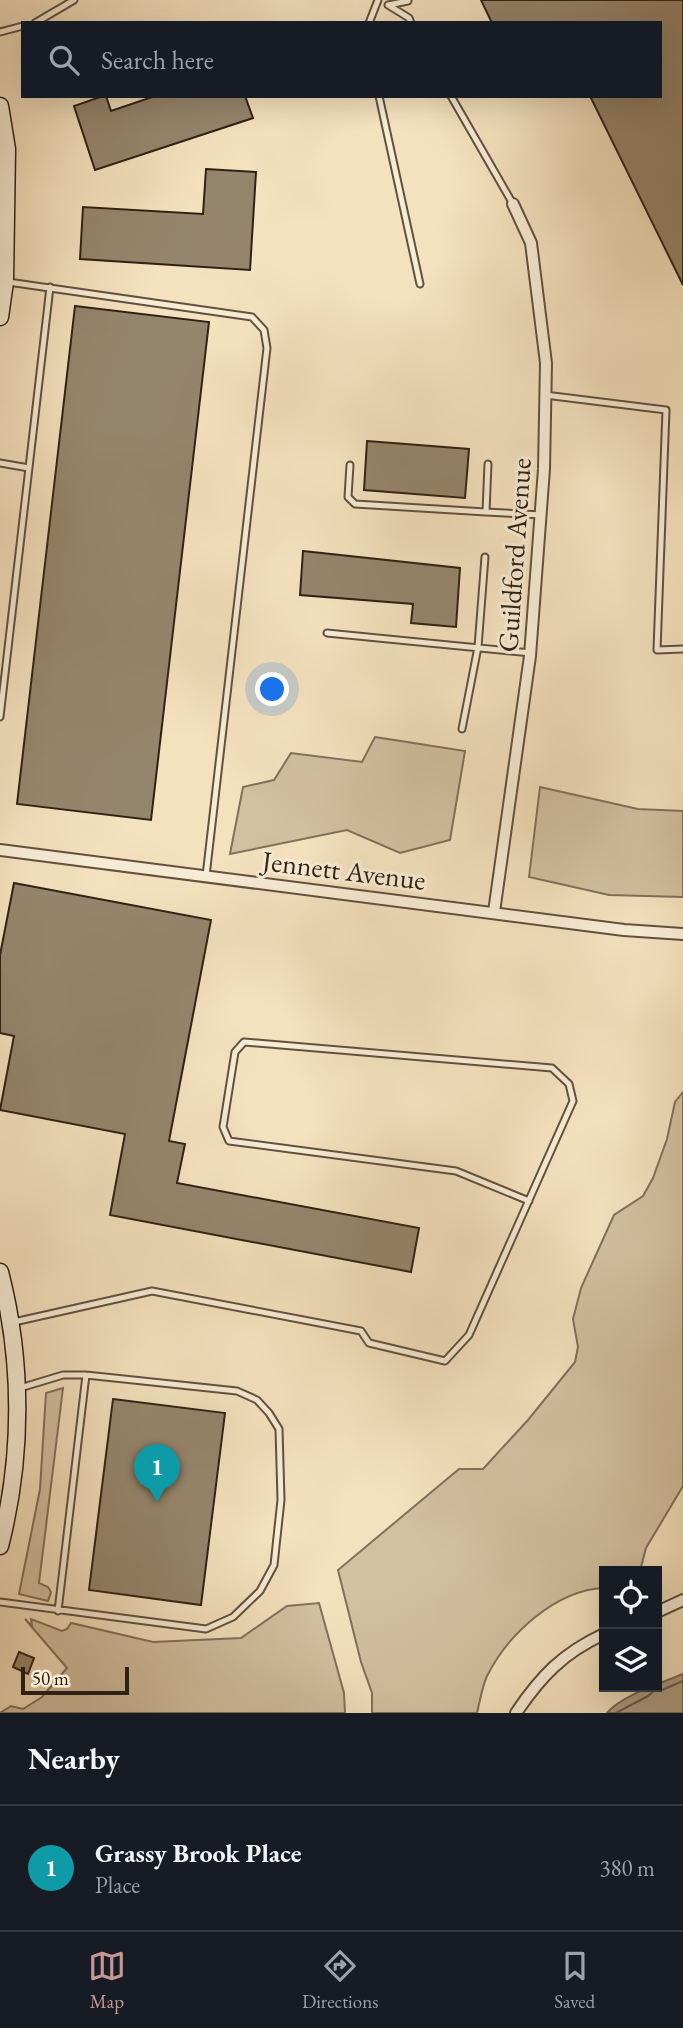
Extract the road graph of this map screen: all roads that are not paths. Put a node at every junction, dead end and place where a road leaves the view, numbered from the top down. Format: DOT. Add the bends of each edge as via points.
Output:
graph roads {
  1 [pos="74,0"];
  2 [pos="378,0"];
  3 [pos="408,1"];
  4 [pos="38,21"];
  5 [pos="370,21"];
  6 [pos="410,21"];
  7 [pos="21,27"];
  8 [pos="0,32"];
  9 [pos="379,98"];
  10 [pos="452,98"];
  11 [pos="0,106"];
  12 [pos="513,204"];
  13 [pos="5,282"];
  14 [pos="420,284"];
  15 [pos="50,287"];
  16 [pos="0,317"];
  17 [pos="545,395"];
  18 [pos="0,463"];
  19 [pos="488,464"];
  20 [pos="350,465"];
  21 [pos="29,468"];
  22 [pos="486,512"];
  23 [pos="542,515"];
  24 [pos="485,557"];
  25 [pos="327,633"];
  26 [pos="478,647"];
  27 [pos="683,649"];
  28 [pos="531,653"];
  29 [pos="0,717"];
  30 [pos="462,729"];
  31 [pos="0,850"];
  32 [pos="206,876"];
  33 [pos="494,912"];
  34 [pos="683,934"];
  35 [pos="529,1200"];
  36 [pos="0,1272"];
  37 [pos="11,1323"];
  38 [pos="86,1375"];
  39 [pos="17,1389"];
  40 [pos="0,1546"];
  41 [pos="683,1600"];
  42 [pos="0,1602"];
  43 [pos="662,1610"];
  44 [pos="58,1611"];
  45 [pos="599,1636"];
  46 [pos="516,1713"];
  1 -- 4 [label="lane"];
  2 -- 5 [label="lane"];
  3 -- 6 [label="lane" via="388,5"];
  7 -- 8 [label="lane"];
  9 -- 14 [label="lane"];
  10 -- 12 [label="lane"];
  11 -- 13 [label="main road" via="7,149"];
  12 -- 17 [label="street, Guildford Avenue" via="531,243 546,363"];
  13 -- 15 [label="lane"];
  13 -- 16 [label="main road"];
  15 -- 21 [label="lane"];
  15 -- 32 [label="lane" via="252,317 264,330 267,348"];
  17 -- 23 [label="street, Guildford Avenue"];
  17 -- 27 [label="lane" via="666,410 657,650"];
  18 -- 21 [label="lane"];
  19 -- 22 [label="lane"];
  20 -- 22 [label="lane" via="348,496 355,503"];
  21 -- 29 [label="lane"];
  22 -- 23 [label="lane"];
  23 -- 28 [label="street, Guildford Avenue"];
  24 -- 26 [label="lane"];
  25 -- 26 [label="lane"];
  26 -- 28 [label="lane"];
  26 -- 30 [label="lane"];
  28 -- 33 [label="street, Guildford Avenue"];
  31 -- 32 [label="street, Jennett Avenue"];
  32 -- 33 [label="street, Jennett Avenue"];
  33 -- 34 [label="street, Jennett Avenue"];
  35 -- 35 [label="lane" via="573,1101 569,1084 552,1068 244,1042 235,1052 223,1128 229,1141 456,1171"];
  35 -- 37 [label="lane" via="469,1335 445,1361 369,1343 361,1331 152,1291"];
  36 -- 37 [label="main road"];
  37 -- 39 [label="main road"];
  38 -- 39 [label="lane" via="63,1375"];
  38 -- 44 [label="lane"];
  38 -- 44 [label="lane" via="237,1391 263,1406 279,1429 281,1500 274,1565 260,1591 233,1617 206,1629"];
  39 -- 40 [label="main road" via="15,1467"];
  41 -- 43 [label="street"];
  42 -- 44 [label="lane"];
  45 -- 46 [label="street" via="556,1662"];
}
